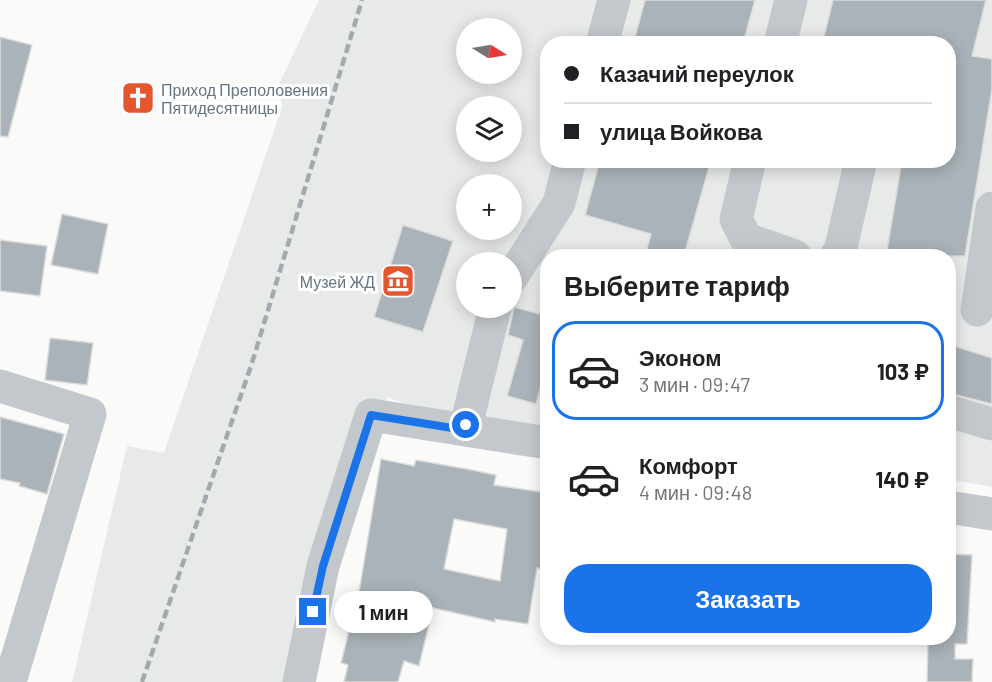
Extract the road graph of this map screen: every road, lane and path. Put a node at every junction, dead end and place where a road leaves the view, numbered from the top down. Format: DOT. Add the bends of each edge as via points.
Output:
graph roads {
  1 [pos="614,0"];
  2 [pos="791,0"];
  3 [pos="604,36"];
  4 [pos="782,36"];
  5 [pos="568,168"];
  6 [pos="748,168"];
  7 [pos="859,168"];
  8 [pos="992,208"];
  9 [pos="776,249"];
  10 [pos="841,249"];
  11 [pos="528,264"];
  12 [pos="977,310"];
  13 [pos="493,318"];
  14 [pos="0,386"];
  15 [pos="956,413"];
  16 [pos="992,424"];
  17 [pos="465,430"];
  18 [pos="540,442"];
  19 [pos="956,508"];
  20 [pos="992,514"];
  21 [pos="10,682"];
  22 [pos="299,682"];
  1 -- 3 [label="street"];
  2 -- 4 [label="street"];
  5 -- 11 [label="street" via="559,203"];
  6 -- 9 [label="street" via="736,219 746,238"];
  7 -- 10 [label="street"];
  8 -- 12 [label="street"];
  13 -- 17 [label="street"];
  14 -- 21 [label="street" via="90,414"];
  15 -- 16 [label="street"];
  17 -- 18 [label="street"];
  17 -- 22 [label="street" via="371,415 323,566"];
  19 -- 20 [label="street"];
}
